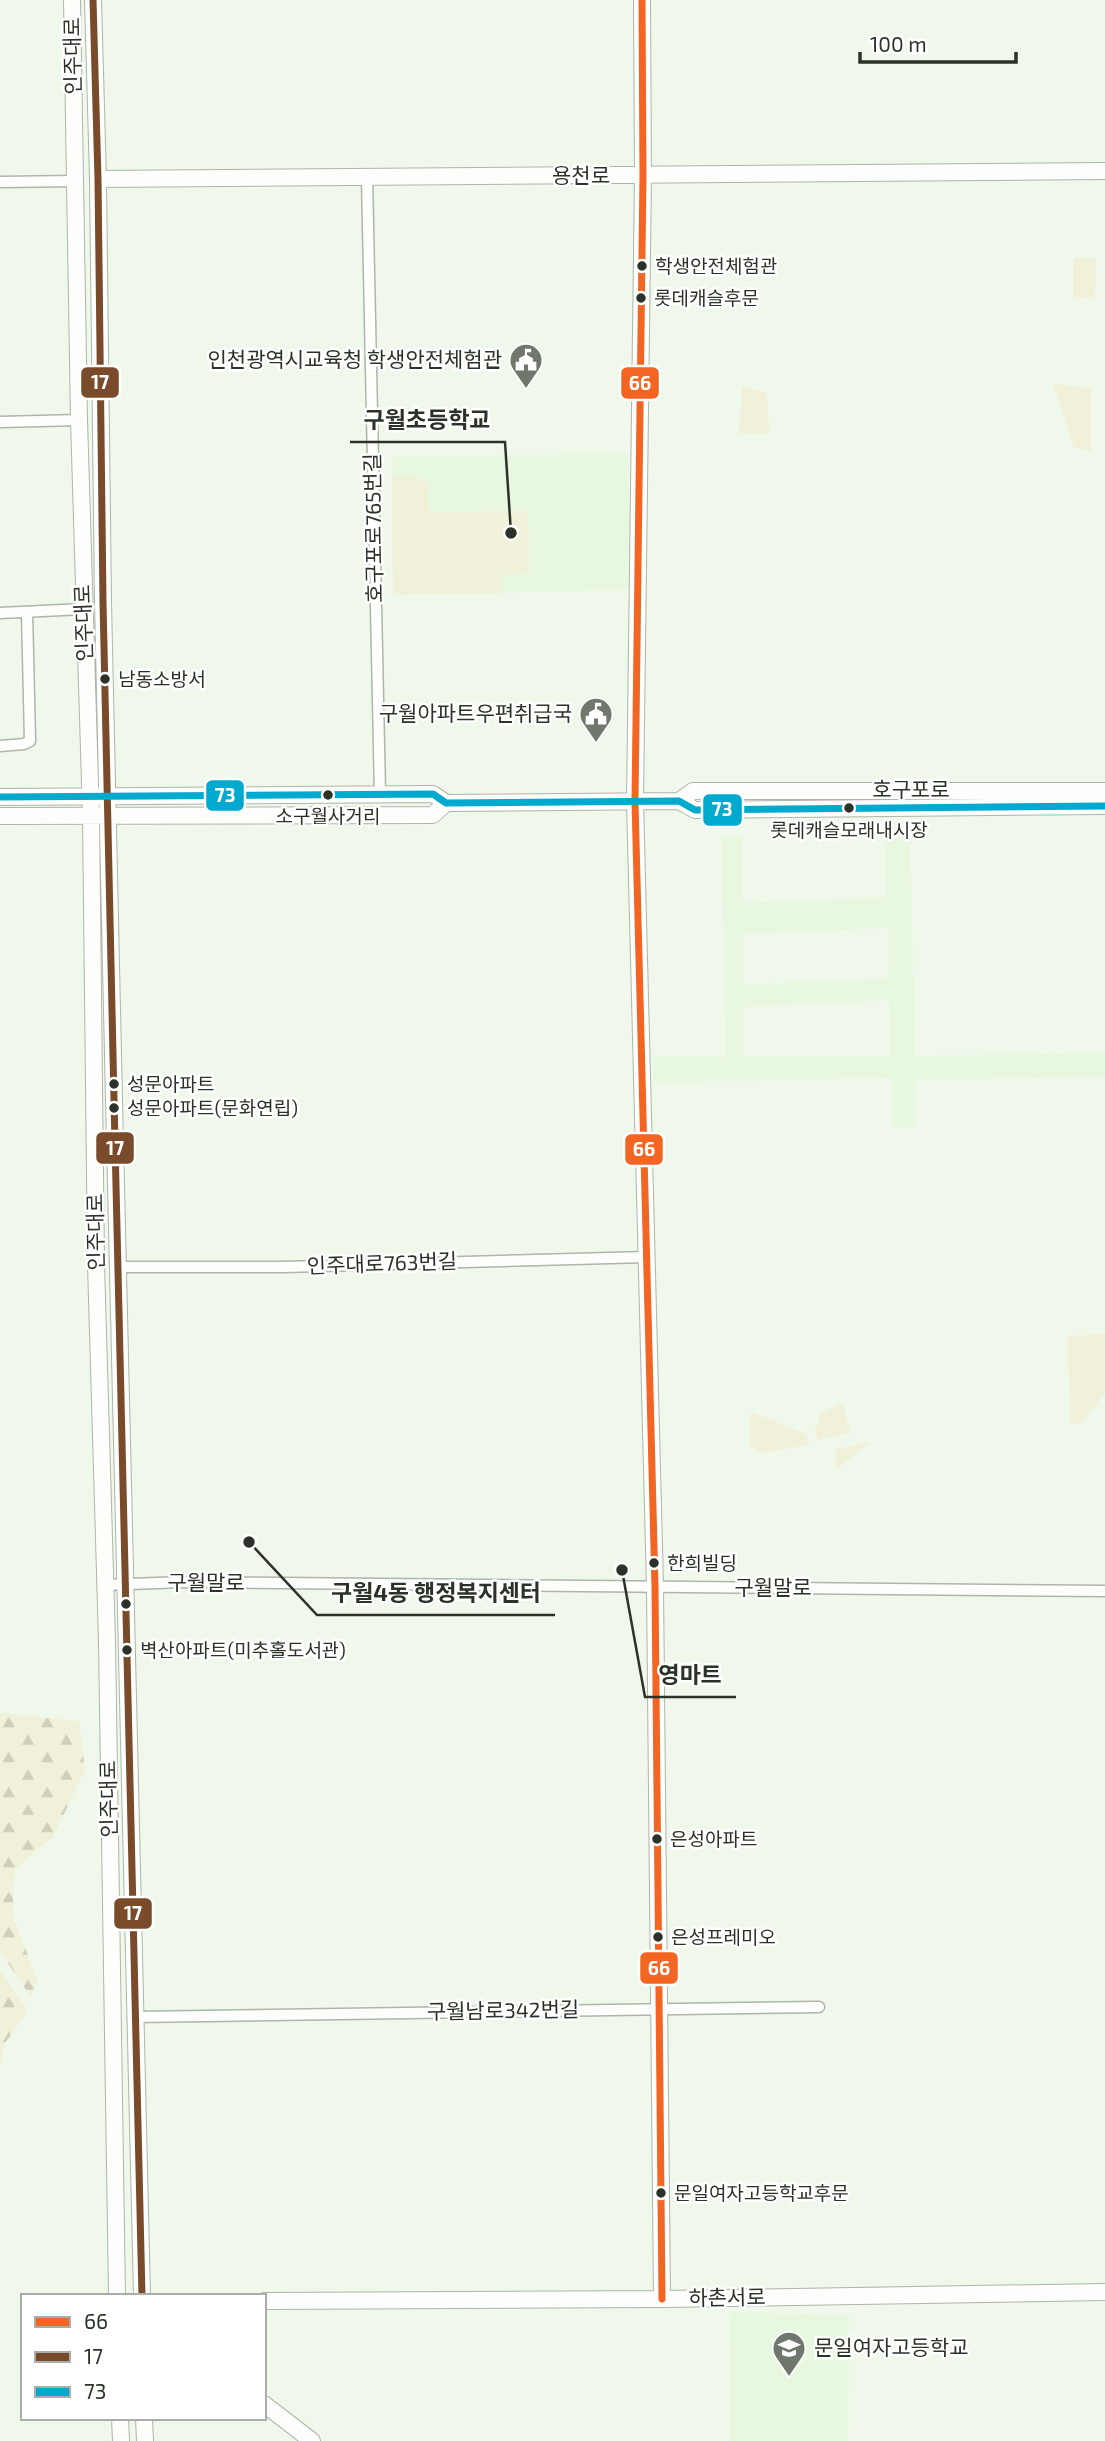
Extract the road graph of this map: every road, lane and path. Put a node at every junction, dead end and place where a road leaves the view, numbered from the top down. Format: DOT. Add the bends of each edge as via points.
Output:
graph roads {
  1 [pos="72,0"];
  2 [pos="93,0"];
  3 [pos="642,0"];
  4 [pos="1105,171"];
  5 [pos="643,176"];
  6 [pos="367,178"];
  7 [pos="98,179"];
  8 [pos="75,181"];
  9 [pos="0,182"];
  10 [pos="79,420"];
  11 [pos="0,422"];
  12 [pos="84,609"];
  13 [pos="27,612"];
  14 [pos="0,613"];
  15 [pos="0,746"];
  16 [pos="1105,791"];
  17 [pos="380,794"];
  18 [pos="90,796"];
  19 [pos="108,796"];
  20 [pos="0,797"];
  21 [pos="635,801"];
  22 [pos="679,802"];
  23 [pos="446,803"];
  24 [pos="1105,806"];
  25 [pos="0,816"];
  26 [pos="91,816"];
  27 [pos="109,817"];
  28 [pos="647,1257"];
  29 [pos="118,1267"];
  30 [pos="125,1584"];
  31 [pos="104,1585"];
  32 [pos="655,1587"];
  33 [pos="1105,1591"];
  34 [pos="819,2007"];
  35 [pos="659,2009"];
  36 [pos="137,2017"];
  37 [pos="1105,2292"];
  38 [pos="117,2294"];
  39 [pos="142,2294"];
  40 [pos="662,2299"];
  41 [pos="266,2301"];
  42 [pos="266,2406"];
  43 [pos="120,2420"];
  44 [pos="144,2420"];
  45 [pos="121,2441"];
  46 [pos="145,2441"];
  47 [pos="312,2441"];
  1 -- 8 [label="main road, 인주대로"];
  2 -- 7 [label="main road, 인주대로"];
  3 -- 5 [label="main road"];
  4 -- 5 [label="main road, 용천로"];
  5 -- 6 [label="main road, 용천로"];
  5 -- 21 [label="main road"];
  6 -- 7 [label="main road, 용천로"];
  6 -- 17 [label="street, 호구포로765번길"];
  7 -- 19 [label="main road, 인주대로"];
  8 -- 9 [label="street"];
  8 -- 10 [label="main road, 인주대로"];
  10 -- 11 [label="street"];
  10 -- 12 [label="main road, 인주대로"];
  12 -- 13 [label="street"];
  12 -- 18 [label="main road, 인주대로"];
  13 -- 14 [label="street"];
  13 -- 15 [label="street" via="30,741"];
  16 -- 22 [label="main road, 호구포로" via="693,791"];
  17 -- 19 [label="main road, 호구포로"];
  17 -- 23 [label="main road, 호구포로" via="433,794"];
  18 -- 19 [label="main road, 호구포로"];
  18 -- 20 [label="main road, 호구포로"];
  18 -- 26 [label="main road, 인주대로"];
  19 -- 27 [label="main road, 인주대로"];
  21 -- 22 [label="main road, 호구포로"];
  21 -- 23 [label="main road, 호구포로"];
  21 -- 28 [label="main road"];
  22 -- 24 [label="main road, 호구포로" via="695,810"];
  23 -- 27 [label="main road, 호구포로" via="433,815"];
  25 -- 26 [label="main road, 호구포로"];
  26 -- 27 [label="main road, 호구포로"];
  26 -- 31 [label="main road, 인주대로"];
  27 -- 29 [label="main road, 인주대로"];
  28 -- 29 [label="street, 인주대로763번길"];
  28 -- 32 [label="main road"];
  29 -- 30 [label="main road, 인주대로"];
  30 -- 31 [label="street, 구월말로"];
  30 -- 32 [label="street, 구월말로"];
  30 -- 36 [label="main road, 인주대로"];
  31 -- 38 [label="main road, 인주대로"];
  32 -- 33 [label="street, 구월말로"];
  32 -- 35 [label="main road"];
  34 -- 35 [label="street, 구월남로342번길"];
  35 -- 36 [label="street, 구월남로342번길"];
  35 -- 40 [label="main road"];
  36 -- 39 [label="main road, 인주대로"];
  37 -- 40 [label="main road, 하촌서로"];
  40 -- 41 [label="main road, 하촌서로"];
  42 -- 47 [label="main road"];
  43 -- 45 [label="main road"];
  44 -- 46 [label="main road"];
}
